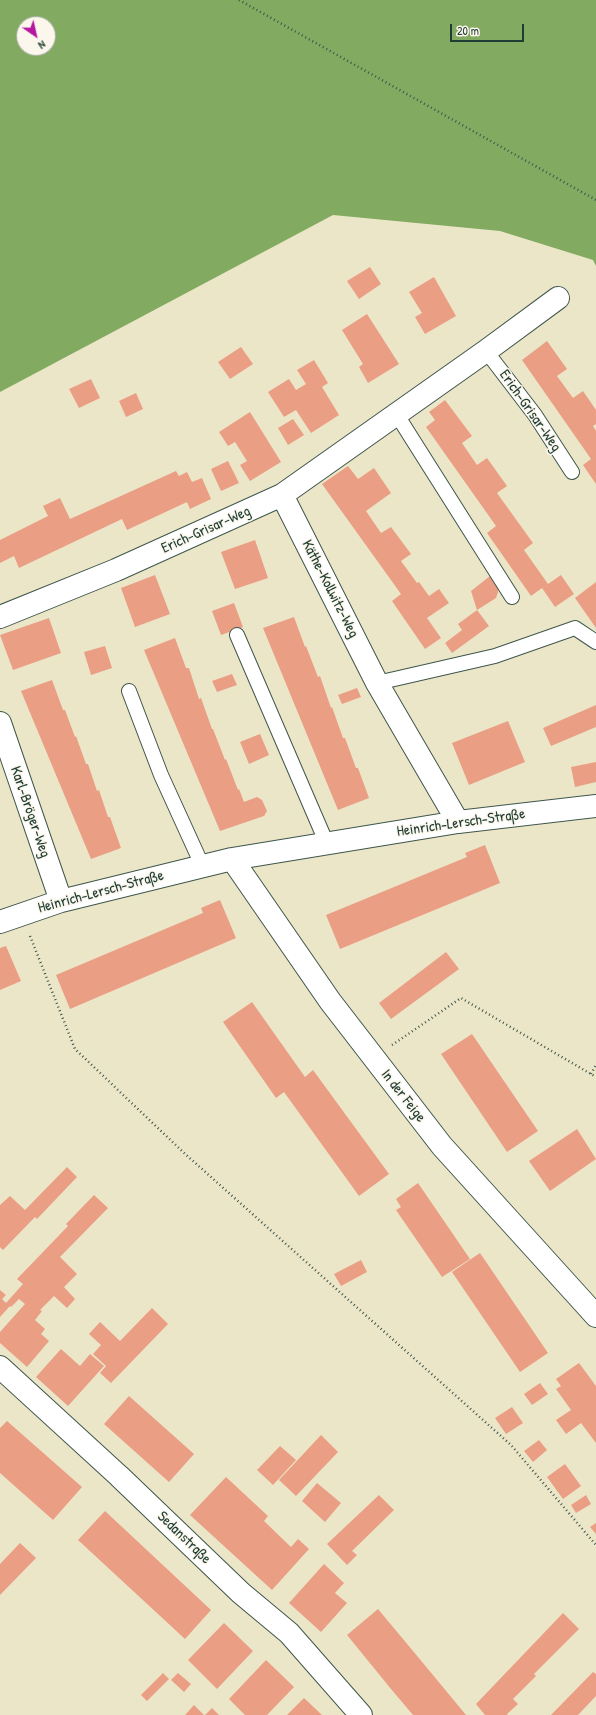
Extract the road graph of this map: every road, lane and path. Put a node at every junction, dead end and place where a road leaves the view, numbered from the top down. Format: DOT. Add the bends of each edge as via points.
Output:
graph roads {
  1 [pos="239,0"];
  2 [pos="596,200"];
  3 [pos="558,298"];
  4 [pos="486,351"];
  5 [pos="397,415"];
  6 [pos="572,472"];
  7 [pos="282,495"];
  8 [pos="512,596"];
  9 [pos="0,617"];
  10 [pos="237,635"];
  11 [pos="596,642"];
  12 [pos="377,683"];
  13 [pos="129,691"];
  14 [pos="0,723"];
  15 [pos="596,806"];
  16 [pos="458,822"];
  17 [pos="327,844"];
  18 [pos="232,859"];
  19 [pos="202,865"];
  20 [pos="61,901"];
  21 [pos="21,914"];
  22 [pos="0,922"];
  23 [pos="374,1057"];
  24 [pos="596,1065"];
  25 [pos="591,1074"];
  26 [pos="596,1077"];
  27 [pos="596,1316"];
  28 [pos="0,1367"];
  29 [pos="596,1544"];
  30 [pos="361,1715"];
  1 -- 2 [label="path"];
  3 -- 4 [label="street, Erich-Grisar-Weg"];
  4 -- 5 [label="street, Erich-Grisar-Weg"];
  4 -- 6 [label="lane, Erich-Grisar-Weg" via="535,415"];
  5 -- 7 [label="street, Erich-Grisar-Weg"];
  5 -- 8 [label="lane"];
  7 -- 9 [label="street, Erich-Grisar-Weg" via="116,570"];
  7 -- 12 [label="street, Käthe-Kollwitz-Weg"];
  10 -- 17 [label="lane"];
  11 -- 12 [label="lane" via="575,628 496,656"];
  12 -- 16 [label="street, Käthe-Kollwitz-Weg"];
  13 -- 19 [label="lane" via="161,775"];
  14 -- 20 [label="street, Karl-Bröger-Weg"];
  15 -- 16 [label="street, Heinrich-Lersch-Straße"];
  16 -- 17 [label="street, Heinrich-Lersch-Straße"];
  17 -- 18 [label="street, Heinrich-Lersch-Straße"];
  18 -- 19 [label="street, Heinrich-Lersch-Straße"];
  18 -- 23 [label="street, In der Feige" via="330,1001"];
  19 -- 20 [label="street, Heinrich-Lersch-Straße"];
  20 -- 21 [label="street, Heinrich-Lersch-Straße"];
  21 -- 22 [label="street, Heinrich-Lersch-Straße"];
  21 -- 29 [label="path" via="75,1049 183,1152 511,1445"];
  23 -- 25 [label="path" via="461,998"];
  23 -- 27 [label="street, In der Feige" via="442,1146"];
  24 -- 25 [label="path"];
  25 -- 26 [label="path"];
  28 -- 30 [label="street, Sedanstraße" via="242,1593 289,1633"];
}
